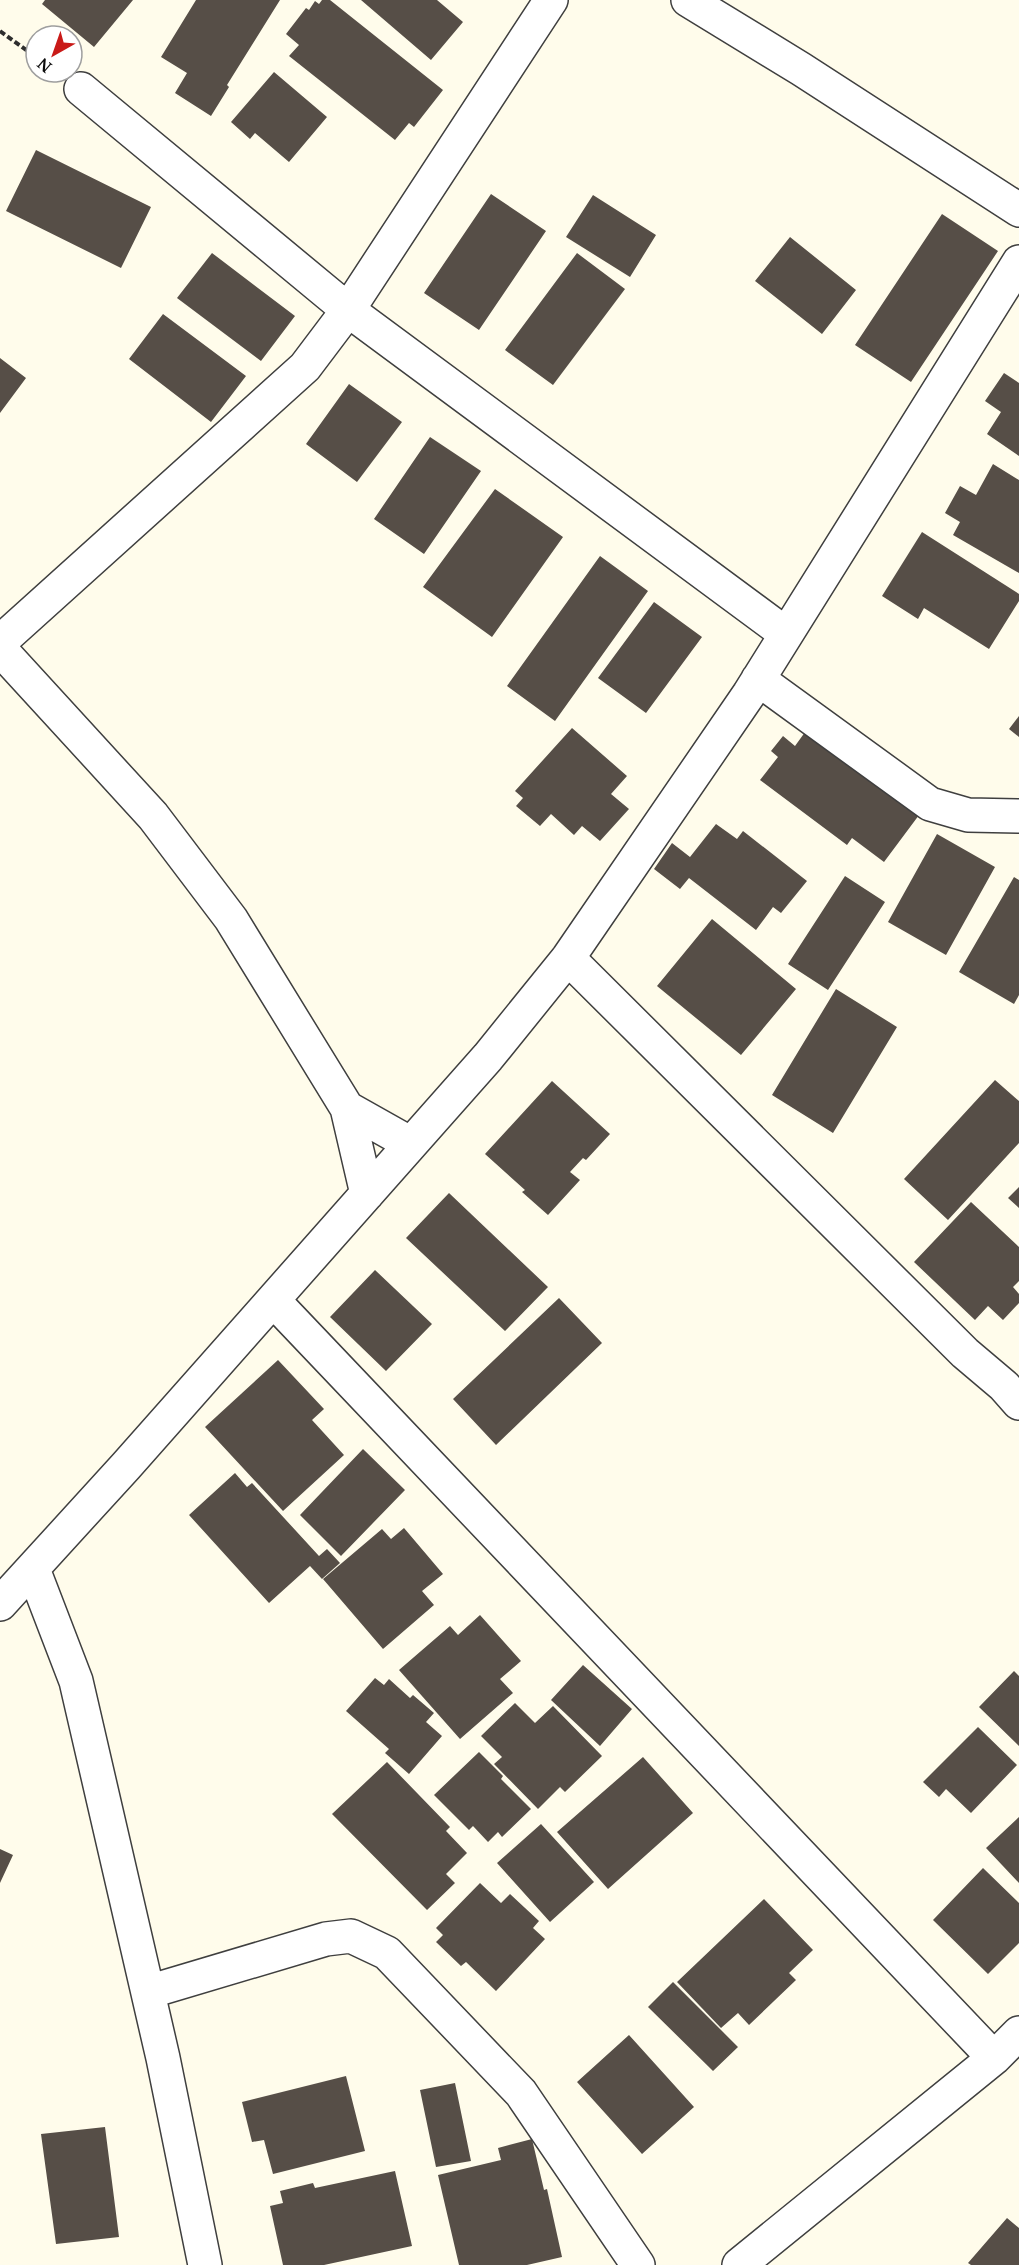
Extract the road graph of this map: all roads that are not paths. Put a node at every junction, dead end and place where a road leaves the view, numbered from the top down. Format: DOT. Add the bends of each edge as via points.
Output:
graph roads {
  1 [pos="551,0"];
  2 [pos="688,0"];
  3 [pos="81,89"];
  4 [pos="1019,210"];
  5 [pos="1019,262"];
  6 [pos="348,310"];
  7 [pos="786,634"];
  8 [pos="0,642"];
  9 [pos="0,648"];
  10 [pos="758,679"];
  11 [pos="1019,816"];
  12 [pos="568,958"];
  13 [pos="347,1108"];
  14 [pos="411,1144"];
  15 [pos="367,1194"];
  16 [pos="273,1300"];
  17 [pos="1014,1386"];
  18 [pos="33,1569"];
  19 [pos="0,1604"];
  20 [pos="148,1992"];
  21 [pos="1019,2033"];
  22 [pos="994,2058"];
  23 [pos="205,2265"];
  24 [pos="638,2265"];
  25 [pos="738,2265"];
  1 -- 6 [label="street"];
  2 -- 4 [label="street"];
  3 -- 6 [label="street"];
  5 -- 7 [label="street"];
  6 -- 7 [label="street"];
  6 -- 8 [label="street" via="304,367"];
  7 -- 10 [label="street"];
  9 -- 13 [label="street" via="153,816 224,910"];
  10 -- 11 [label="street" via="930,804 968,815"];
  10 -- 12 [label="street"];
  12 -- 14 [label="street"];
  12 -- 17 [label="street" via="965,1353"];
  13 -- 14 [label="street"];
  13 -- 15 [label="street"];
  14 -- 15 [label="street"];
  15 -- 16 [label="street"];
  16 -- 18 [label="street"];
  16 -- 22 [label="street"];
  18 -- 19 [label="street"];
  18 -- 20 [label="street" via="76,1681"];
  20 -- 23 [label="street"];
  20 -- 24 [label="street" via="326,1939 351,1936 387,1953 521,2093"];
  21 -- 22 [label="street"];
  22 -- 25 [label="street"];
}
